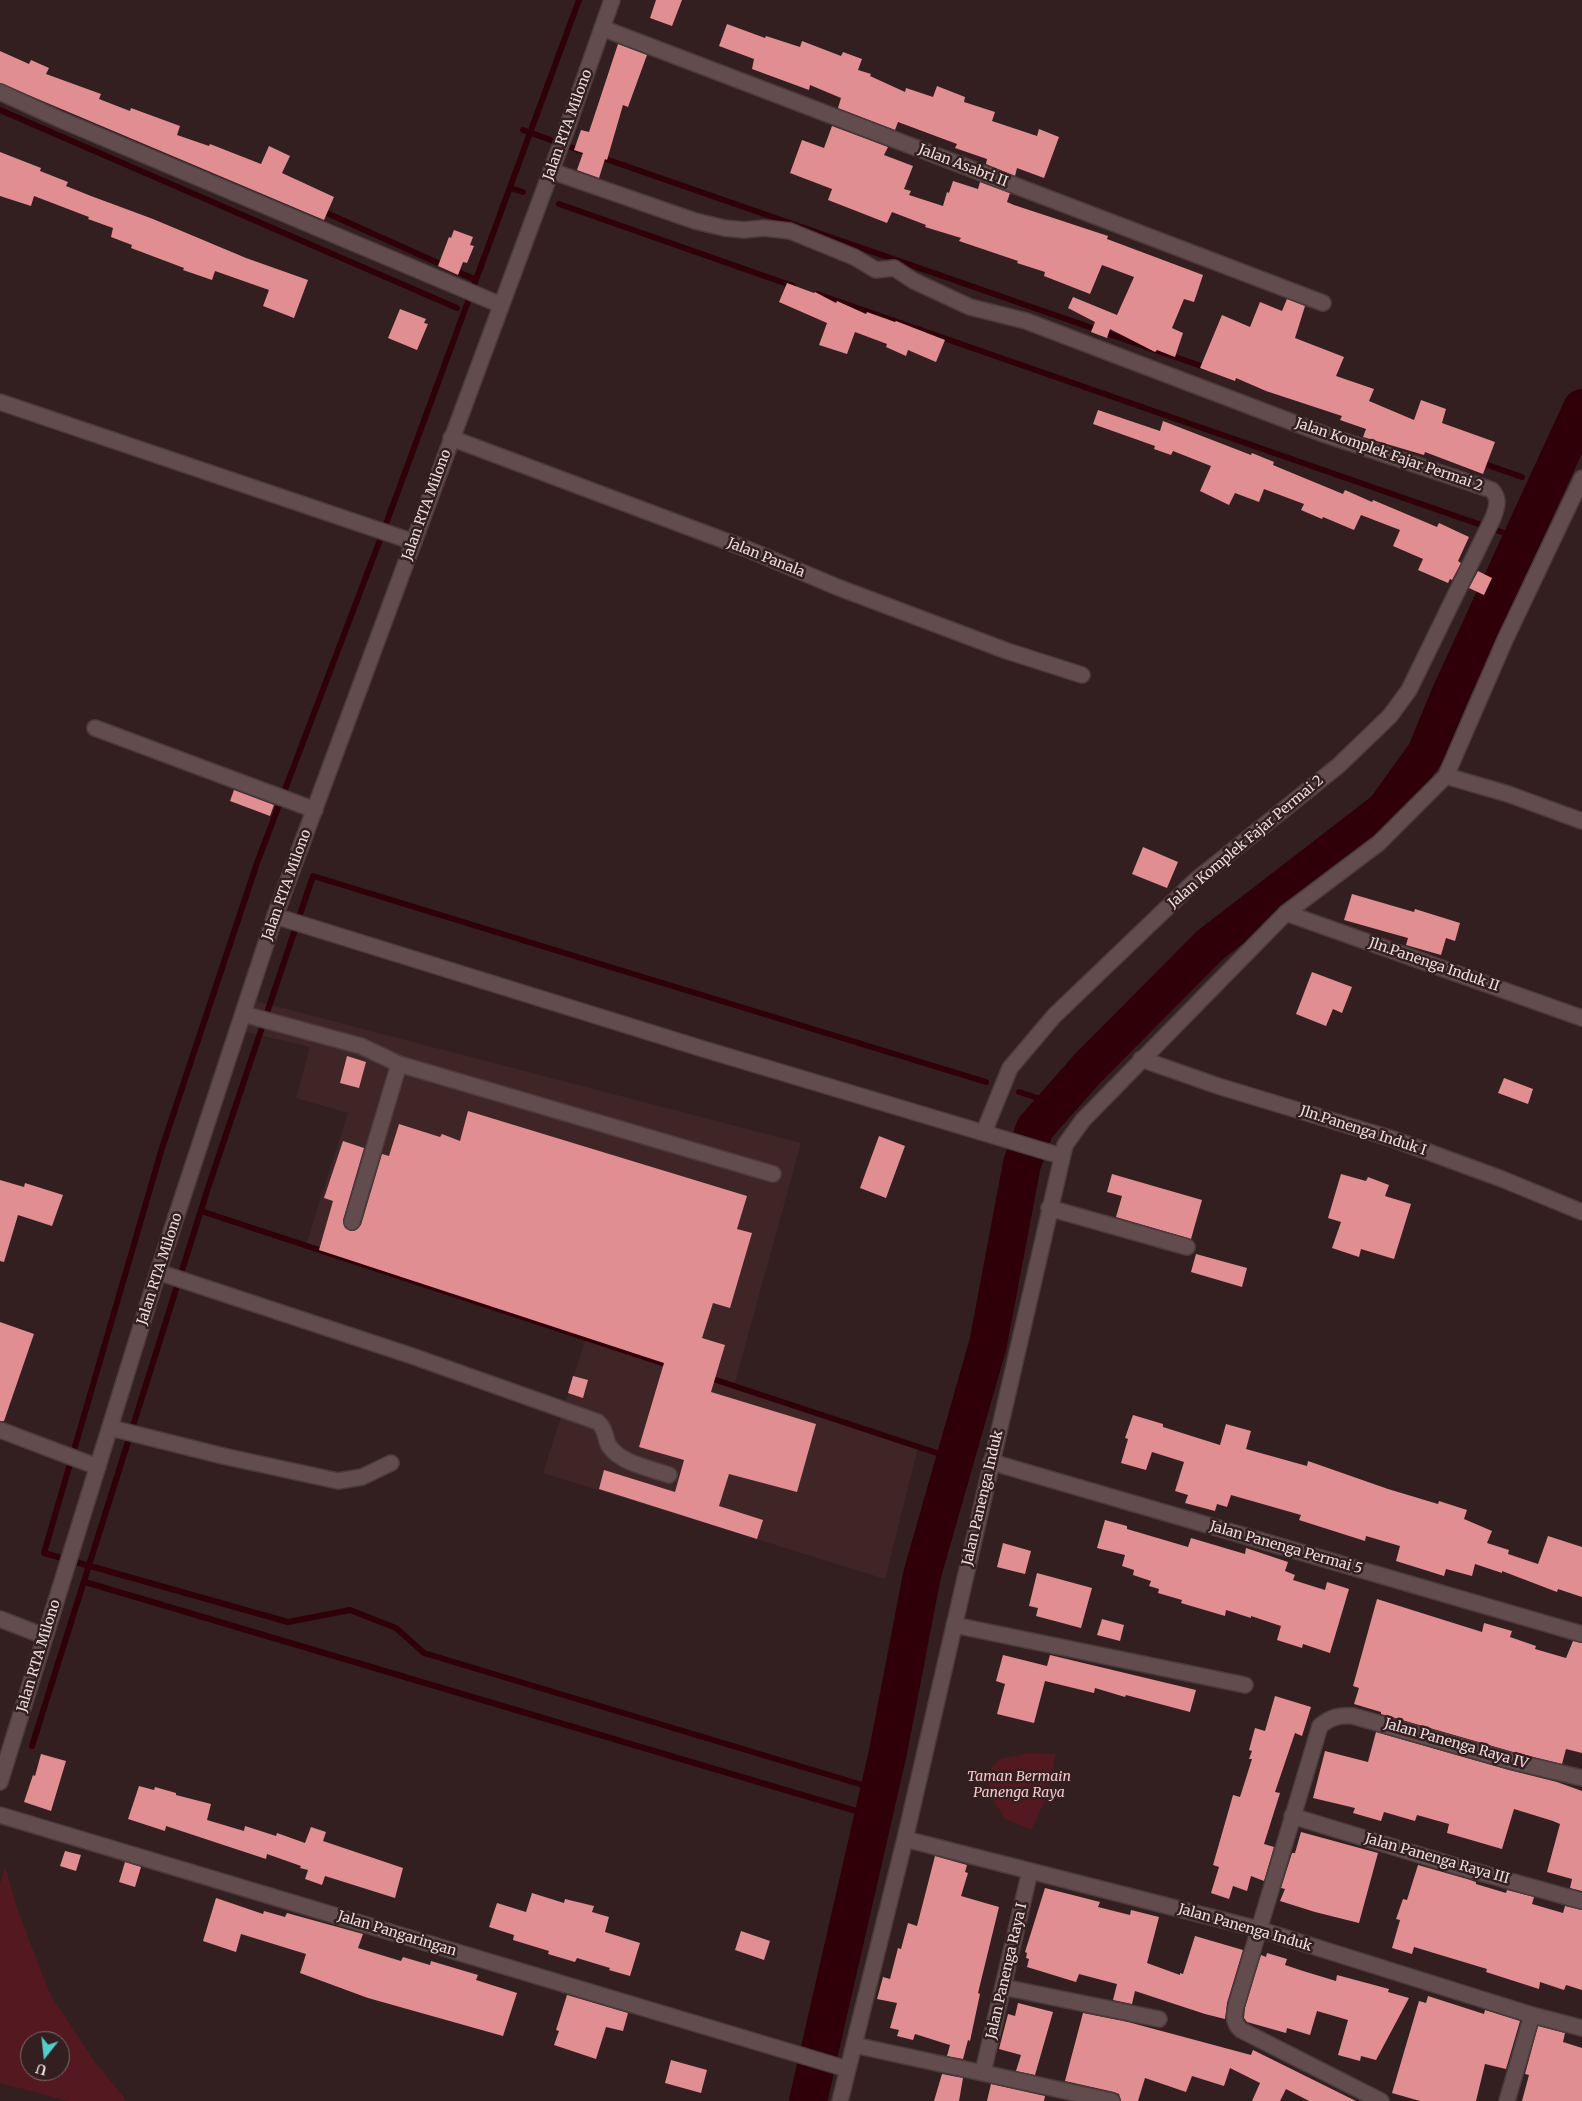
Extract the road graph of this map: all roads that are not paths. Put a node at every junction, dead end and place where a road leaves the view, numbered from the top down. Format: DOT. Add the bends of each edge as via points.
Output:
graph roads {
  1 [pos="612,0"];
  2 [pos="602,28"];
  3 [pos="0,92"];
  4 [pos="551,171"];
  5 [pos="1323,303"];
  6 [pos="501,305"];
  7 [pos="0,402"];
  8 [pos="451,438"];
  9 [pos="1580,487"];
  10 [pos="414,542"];
  11 [pos="1082,675"];
  12 [pos="95,728"];
  13 [pos="1446,776"];
  14 [pos="314,810"];
  15 [pos="1582,821"];
  16 [pos="1286,913"];
  17 [pos="275,916"];
  18 [pos="250,1016"];
  19 [pos="1582,1018"];
  20 [pos="1141,1059"];
  21 [pos="399,1064"];
  22 [pos="984,1132"];
  23 [pos="1054,1154"];
  24 [pos="773,1174"];
  25 [pos="1049,1208"];
  26 [pos="1582,1212"];
  27 [pos="352,1222"];
  28 [pos="1187,1247"];
  29 [pos="165,1274"];
  30 [pos="110,1428"];
  31 [pos="0,1430"];
  32 [pos="991,1462"];
  33 [pos="391,1463"];
  34 [pos="98,1467"];
  35 [pos="669,1475"];
  36 [pos="0,1619"];
  37 [pos="954,1625"];
  38 [pos="1582,1634"];
  39 [pos="44,1636"];
  40 [pos="1245,1685"];
  41 [pos="1,1776"];
  42 [pos="1582,1778"];
  43 [pos="0,1815"];
  44 [pos="1292,1816"];
  45 [pos="905,1839"];
  46 [pos="1030,1871"];
  47 [pos="1582,1901"];
  48 [pos="1258,1929"];
  49 [pos="1003,1988"];
  50 [pos="1532,2015"];
  51 [pos="1159,2018"];
  52 [pos="1582,2028"];
  53 [pos="854,2045"];
  54 [pos="847,2069"];
  55 [pos="983,2072"];
  56 [pos="840,2101"];
  57 [pos="1112,2101"];
  58 [pos="1381,2101"];
  59 [pos="1507,2101"];
  1 -- 2 [label="street, Jalan RTA Milono"];
  2 -- 4 [label="street, Jalan RTA Milono"];
  2 -- 5 [label="street, Jalan Asabri II"];
  3 -- 6 [label="street"];
  4 -- 6 [label="street, Jalan RTA Milono"];
  4 -- 22 [label="street, Jalan Komplek Fajar Permai 2" via="695,221 738,229 790,231 854,257 876,270 894,268 914,281 970,306 1026,321 1326,435 1492,490 1497,496 1493,518 1409,690 1390,716 1338,766 1196,880 1054,1016 1010,1068"];
  6 -- 8 [label="street, Jalan RTA Milono"];
  7 -- 10 [label="street"];
  8 -- 10 [label="street, Jalan RTA Milono"];
  8 -- 11 [label="street, Jalan Panala" via="1007,651"];
  9 -- 13 [label="street" via="1506,640"];
  10 -- 14 [label="street, Jalan RTA Milono"];
  12 -- 14 [label="street"];
  13 -- 15 [label="street"];
  13 -- 16 [label="street, Jalan Panenga Induk" via="1379,843"];
  14 -- 17 [label="street, Jalan RTA Milono"];
  16 -- 19 [label="street, Jln.Panenga Induk II"];
  16 -- 20 [label="street, Jalan Panenga Induk"];
  17 -- 18 [label="street, Jalan RTA Milono"];
  17 -- 22 [label="street"];
  18 -- 21 [label="street" via="361,1046"];
  18 -- 29 [label="street, Jalan RTA Milono"];
  20 -- 23 [label="street, Jalan Panenga Induk"];
  20 -- 26 [label="street, Jln.Panenga Induk I" via="1393,1139"];
  21 -- 24 [label="street"];
  21 -- 27 [label="street"];
  22 -- 23 [label="street"];
  23 -- 25 [label="street, Jalan Panenga Induk"];
  25 -- 28 [label="street"];
  25 -- 32 [label="street, Jalan Panenga Induk"];
  29 -- 30 [label="street, Jalan RTA Milono"];
  29 -- 35 [label="street" via="598,1422 605,1429 608,1446 623,1459"];
  30 -- 33 [label="street" via="338,1481 362,1477"];
  30 -- 34 [label="street, Jalan RTA Milono"];
  31 -- 34 [label="street"];
  32 -- 37 [label="street, Jalan Panenga Induk"];
  32 -- 38 [label="street, Jalan Panenga Permai 5"];
  34 -- 39 [label="street, Jalan RTA Milono"];
  36 -- 39 [label="street"];
  37 -- 40 [label="street"];
  37 -- 45 [label="street, Jalan Panenga Induk"];
  39 -- 41 [label="street, Jalan RTA Milono"];
  42 -- 44 [label="street, Jalan Panenga Raya IV" via="1511,1761 1361,1717 1341,1715 1320,1726"];
  43 -- 54 [label="street, Jalan Pangaringan"];
  44 -- 47 [label="street, Jalan Panenga Raya III"];
  44 -- 48 [label="street"];
  45 -- 46 [label="street, Jalan Panenga Induk"];
  45 -- 53 [label="street, Jalan Panenga Induk"];
  46 -- 48 [label="street, Jalan Panenga Induk"];
  46 -- 49 [label="street, Jalan Panenga Raya I"];
  48 -- 50 [label="street, Jalan Panenga Induk"];
  48 -- 58 [label="street" via="1234,2013 1236,2026"];
  49 -- 51 [label="street"];
  49 -- 55 [label="street, Jalan Panenga Raya I"];
  50 -- 52 [label="street, Jalan Panenga Induk"];
  50 -- 59 [label="street"];
  53 -- 54 [label="street, Jalan Panenga Induk"];
  53 -- 55 [label="street"];
  54 -- 56 [label="street, Jalan Panenga Induk"];
  55 -- 57 [label="street"];
}
